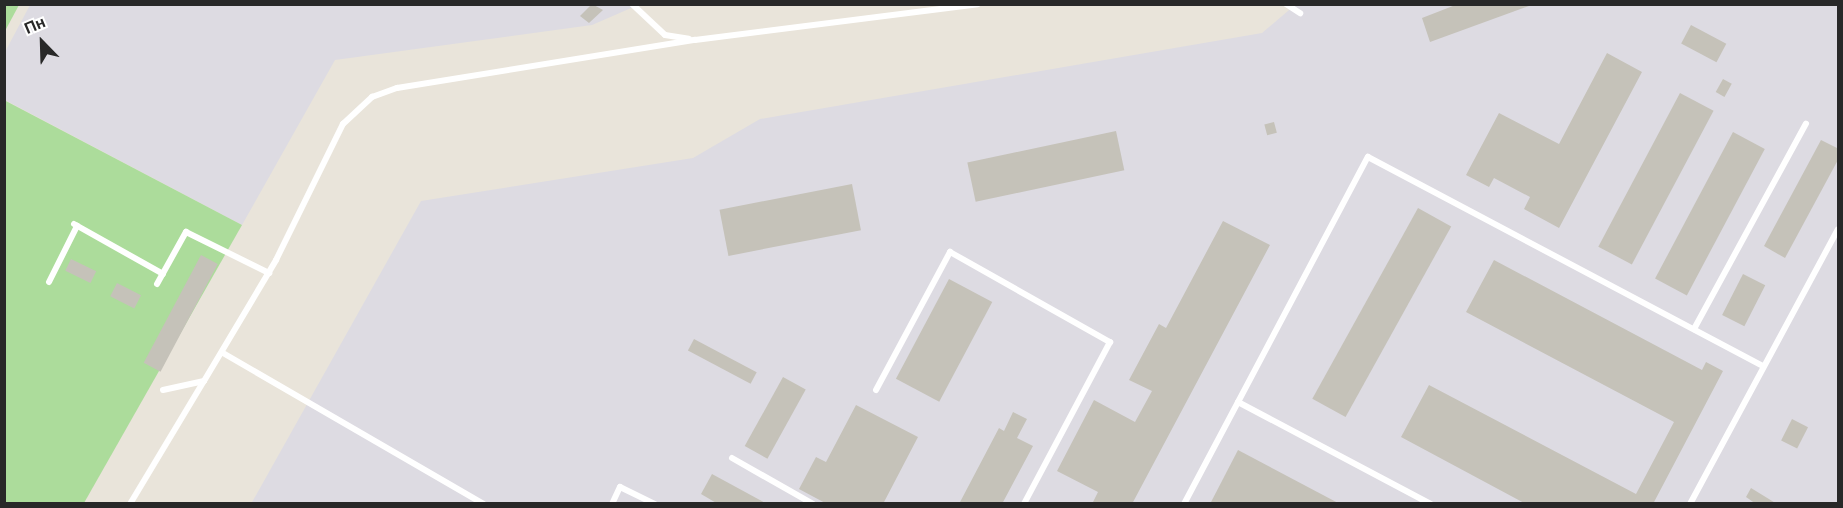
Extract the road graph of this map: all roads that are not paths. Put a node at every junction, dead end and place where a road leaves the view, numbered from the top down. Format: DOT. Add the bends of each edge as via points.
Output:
graph roads {
  1 [pos="632,4"];
  2 [pos="978,4"];
  3 [pos="1286,4"];
  4 [pos="1300,13"];
  5 [pos="695,40"];
  6 [pos="1806,124"];
  7 [pos="1839,229"];
  8 [pos="269,273"];
  9 [pos="163,274"];
  10 [pos="49,282"];
  11 [pos="157,285"];
  12 [pos="1694,329"];
  13 [pos="223,353"];
  14 [pos="1763,366"];
  15 [pos="204,381"];
  16 [pos="164,390"];
  17 [pos="876,390"];
  18 [pos="1238,402"];
  19 [pos="732,458"];
  20 [pos="130,504"];
  21 [pos="483,504"];
  22 [pos="612,504"];
  23 [pos="655,504"];
  24 [pos="813,504"];
  25 [pos="1024,504"];
  26 [pos="1184,504"];
  27 [pos="1431,504"];
  28 [pos="1690,504"];
  1 -- 5 [label="lane" via="665,35"];
  2 -- 5 [label="lane"];
  3 -- 4 [label="lane"];
  5 -- 8 [label="lane" via="397,88 372,97 343,124"];
  6 -- 12 [label="lane"];
  7 -- 14 [label="lane"];
  8 -- 9 [label="lane" via="186,232"];
  8 -- 13 [label="lane"];
  9 -- 10 [label="lane" via="76,225"];
  9 -- 11 [label="lane"];
  12 -- 14 [label="lane"];
  12 -- 18 [label="lane" via="1368,157"];
  13 -- 15 [label="lane"];
  13 -- 21 [label="lane"];
  14 -- 28 [label="lane"];
  15 -- 16 [label="lane"];
  15 -- 20 [label="lane"];
  17 -- 25 [label="lane" via="950,252 1110,342"];
  18 -- 26 [label="lane"];
  18 -- 27 [label="lane"];
  19 -- 24 [label="lane"];
  22 -- 23 [label="lane" via="620,487"];
}
